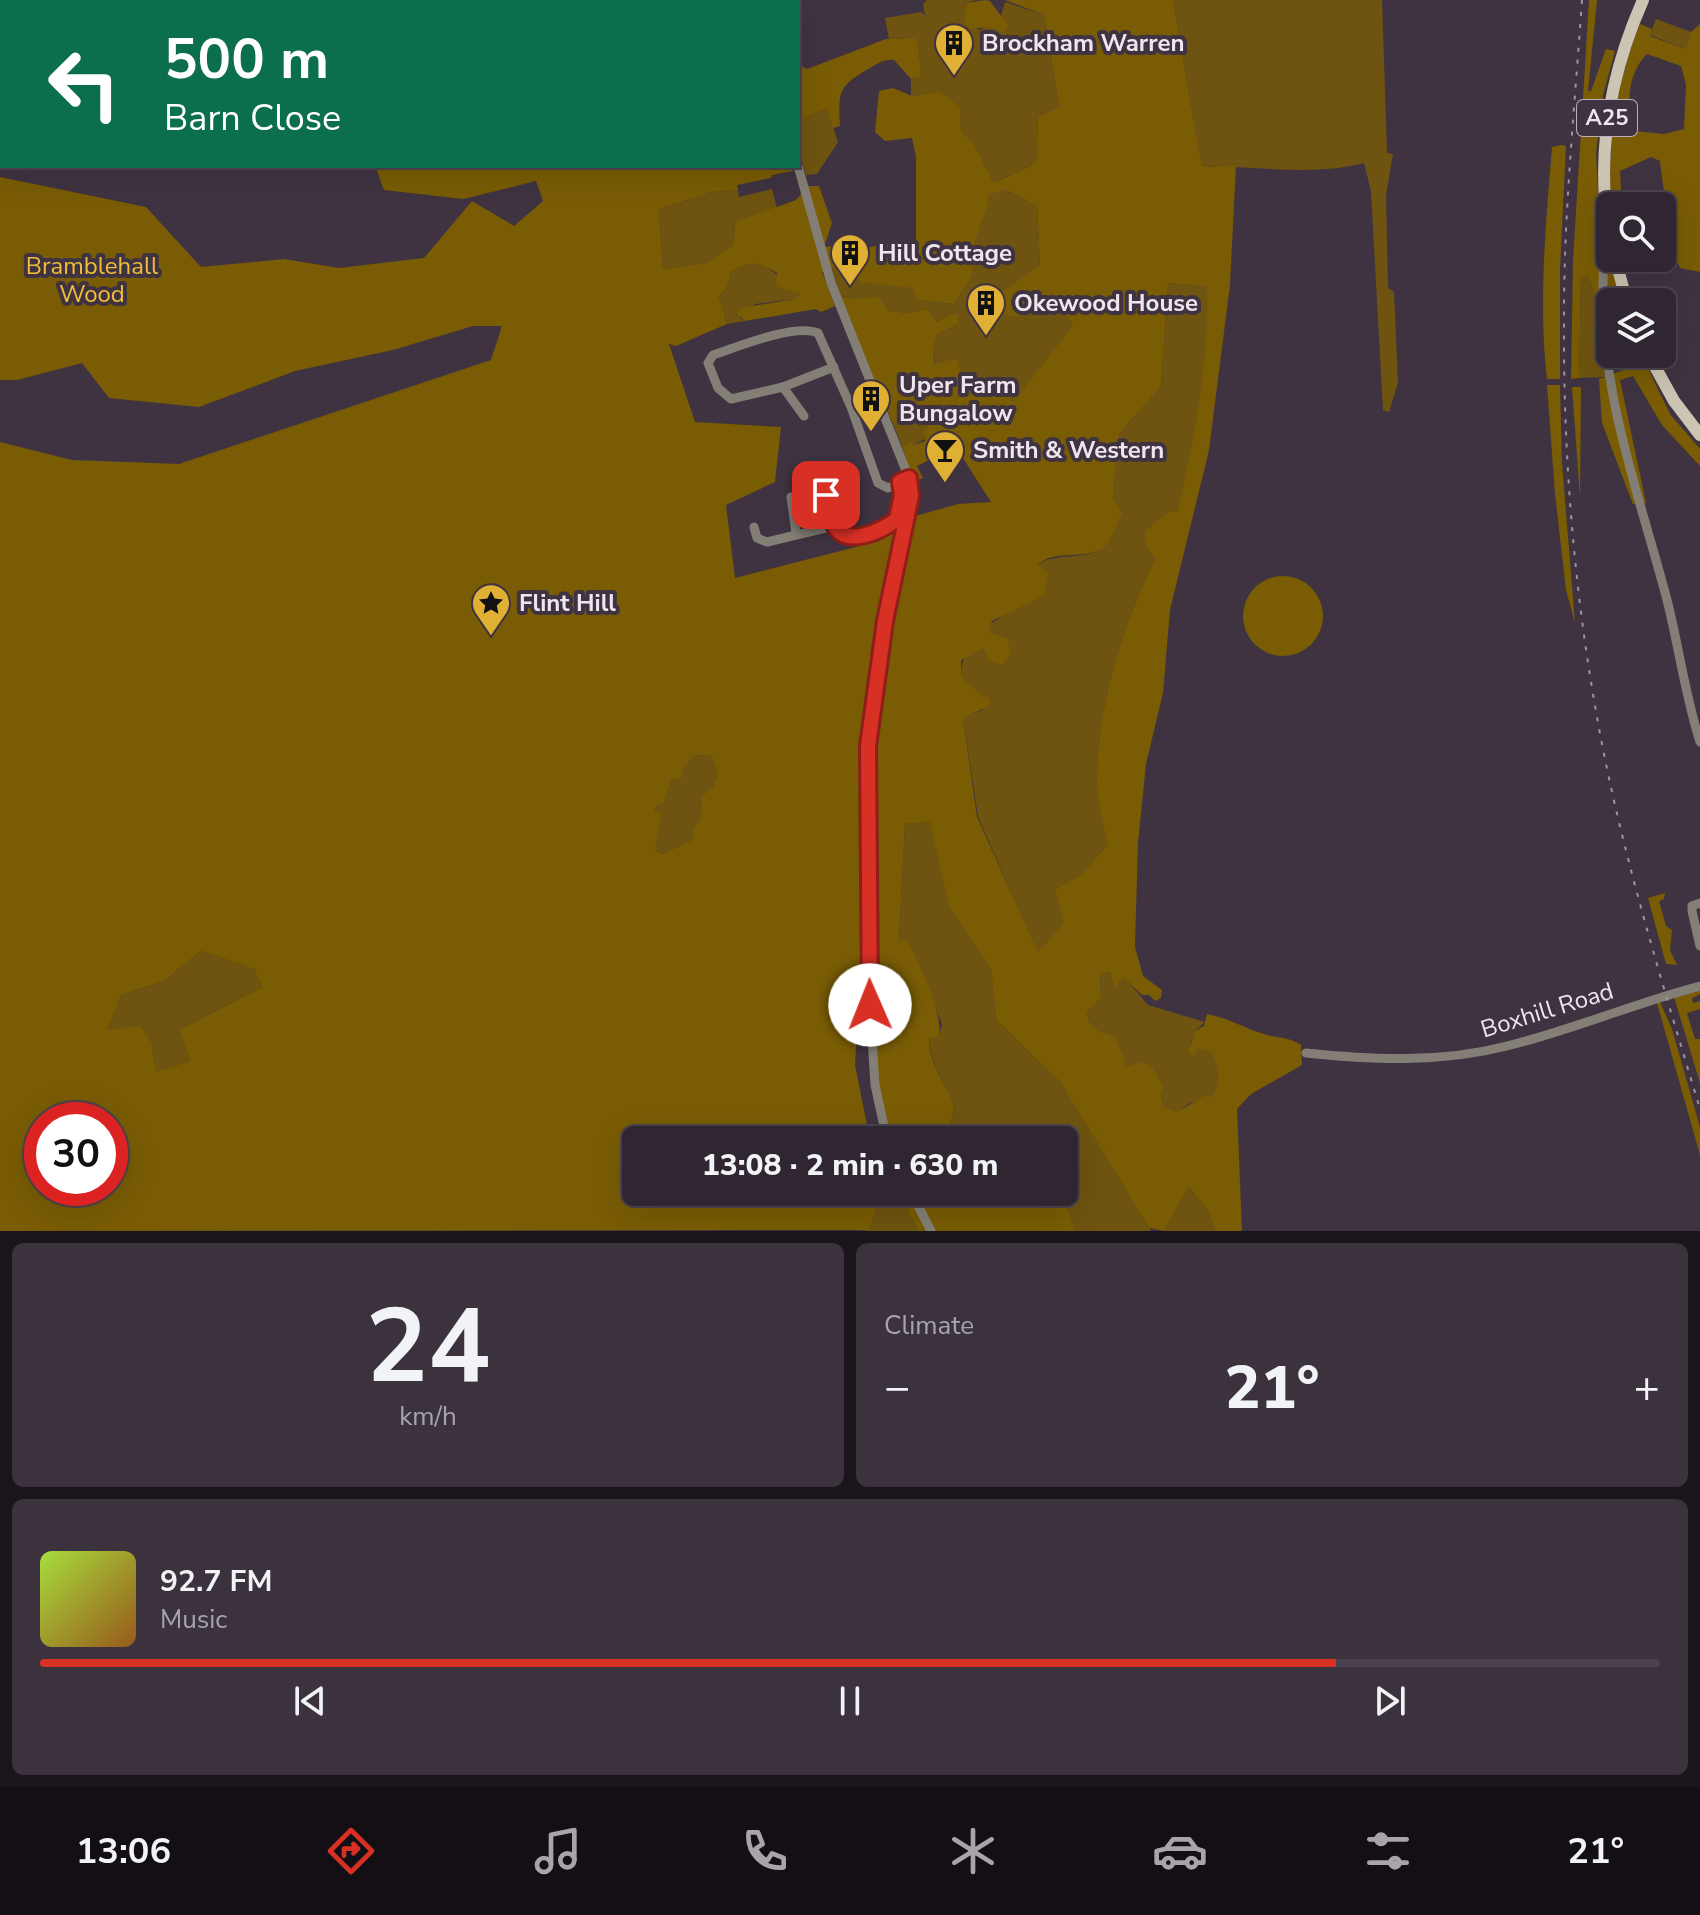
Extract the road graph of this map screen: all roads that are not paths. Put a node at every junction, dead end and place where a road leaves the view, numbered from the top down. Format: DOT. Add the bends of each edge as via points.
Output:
graph roads {
  1 [pos="1643,0"];
  2 [pos="799,168"];
  3 [pos="1604,192"];
  4 [pos="1604,272"];
  5 [pos="834,367"];
  6 [pos="1656,368"];
  7 [pos="783,387"];
  8 [pos="804,416"];
  9 [pos="1700,435"];
  10 [pos="819,479"];
  11 [pos="904,480"];
  12 [pos="791,497"];
  13 [pos="834,526"];
  14 [pos="754,527"];
  15 [pos="796,533"];
  16 [pos="1700,742"];
  17 [pos="1700,903"];
  18 [pos="1700,946"];
  19 [pos="1700,986"];
  20 [pos="1306,1053"];
  21 [pos="884,1126"];
  22 [pos="918,1206"];
  23 [pos="931,1231"];
  1 -- 3 [label="main road, A25" via="1613,83"];
  2 -- 11 [label="street" via="831,283"];
  4 -- 16 [label="street" via="1615,416"];
  5 -- 7 [label="street"];
  5 -- 7 [label="street" via="818,333 811,330 747,344 713,355 708,363 718,388 731,399"];
  5 -- 11 [label="street" via="878,483 888,488"];
  6 -- 9 [label="main road"];
  7 -- 8 [label="street"];
  10 -- 13 [label="street"];
  11 -- 13 [label="street" via="901,508 889,525 857,538"];
  11 -- 21 [label="street" via="910,505 885,621 868,746 871,1033"];
  12 -- 15 [label="street"];
  13 -- 15 [label="street"];
  14 -- 15 [label="street" via="757,538 767,542"];
  17 -- 18 [label="street" via="1692,911"];
  19 -- 20 [label="street, Boxhill Road" via="1470,1054 1384,1060"];
  22 -- 23 [label="street"];
}
